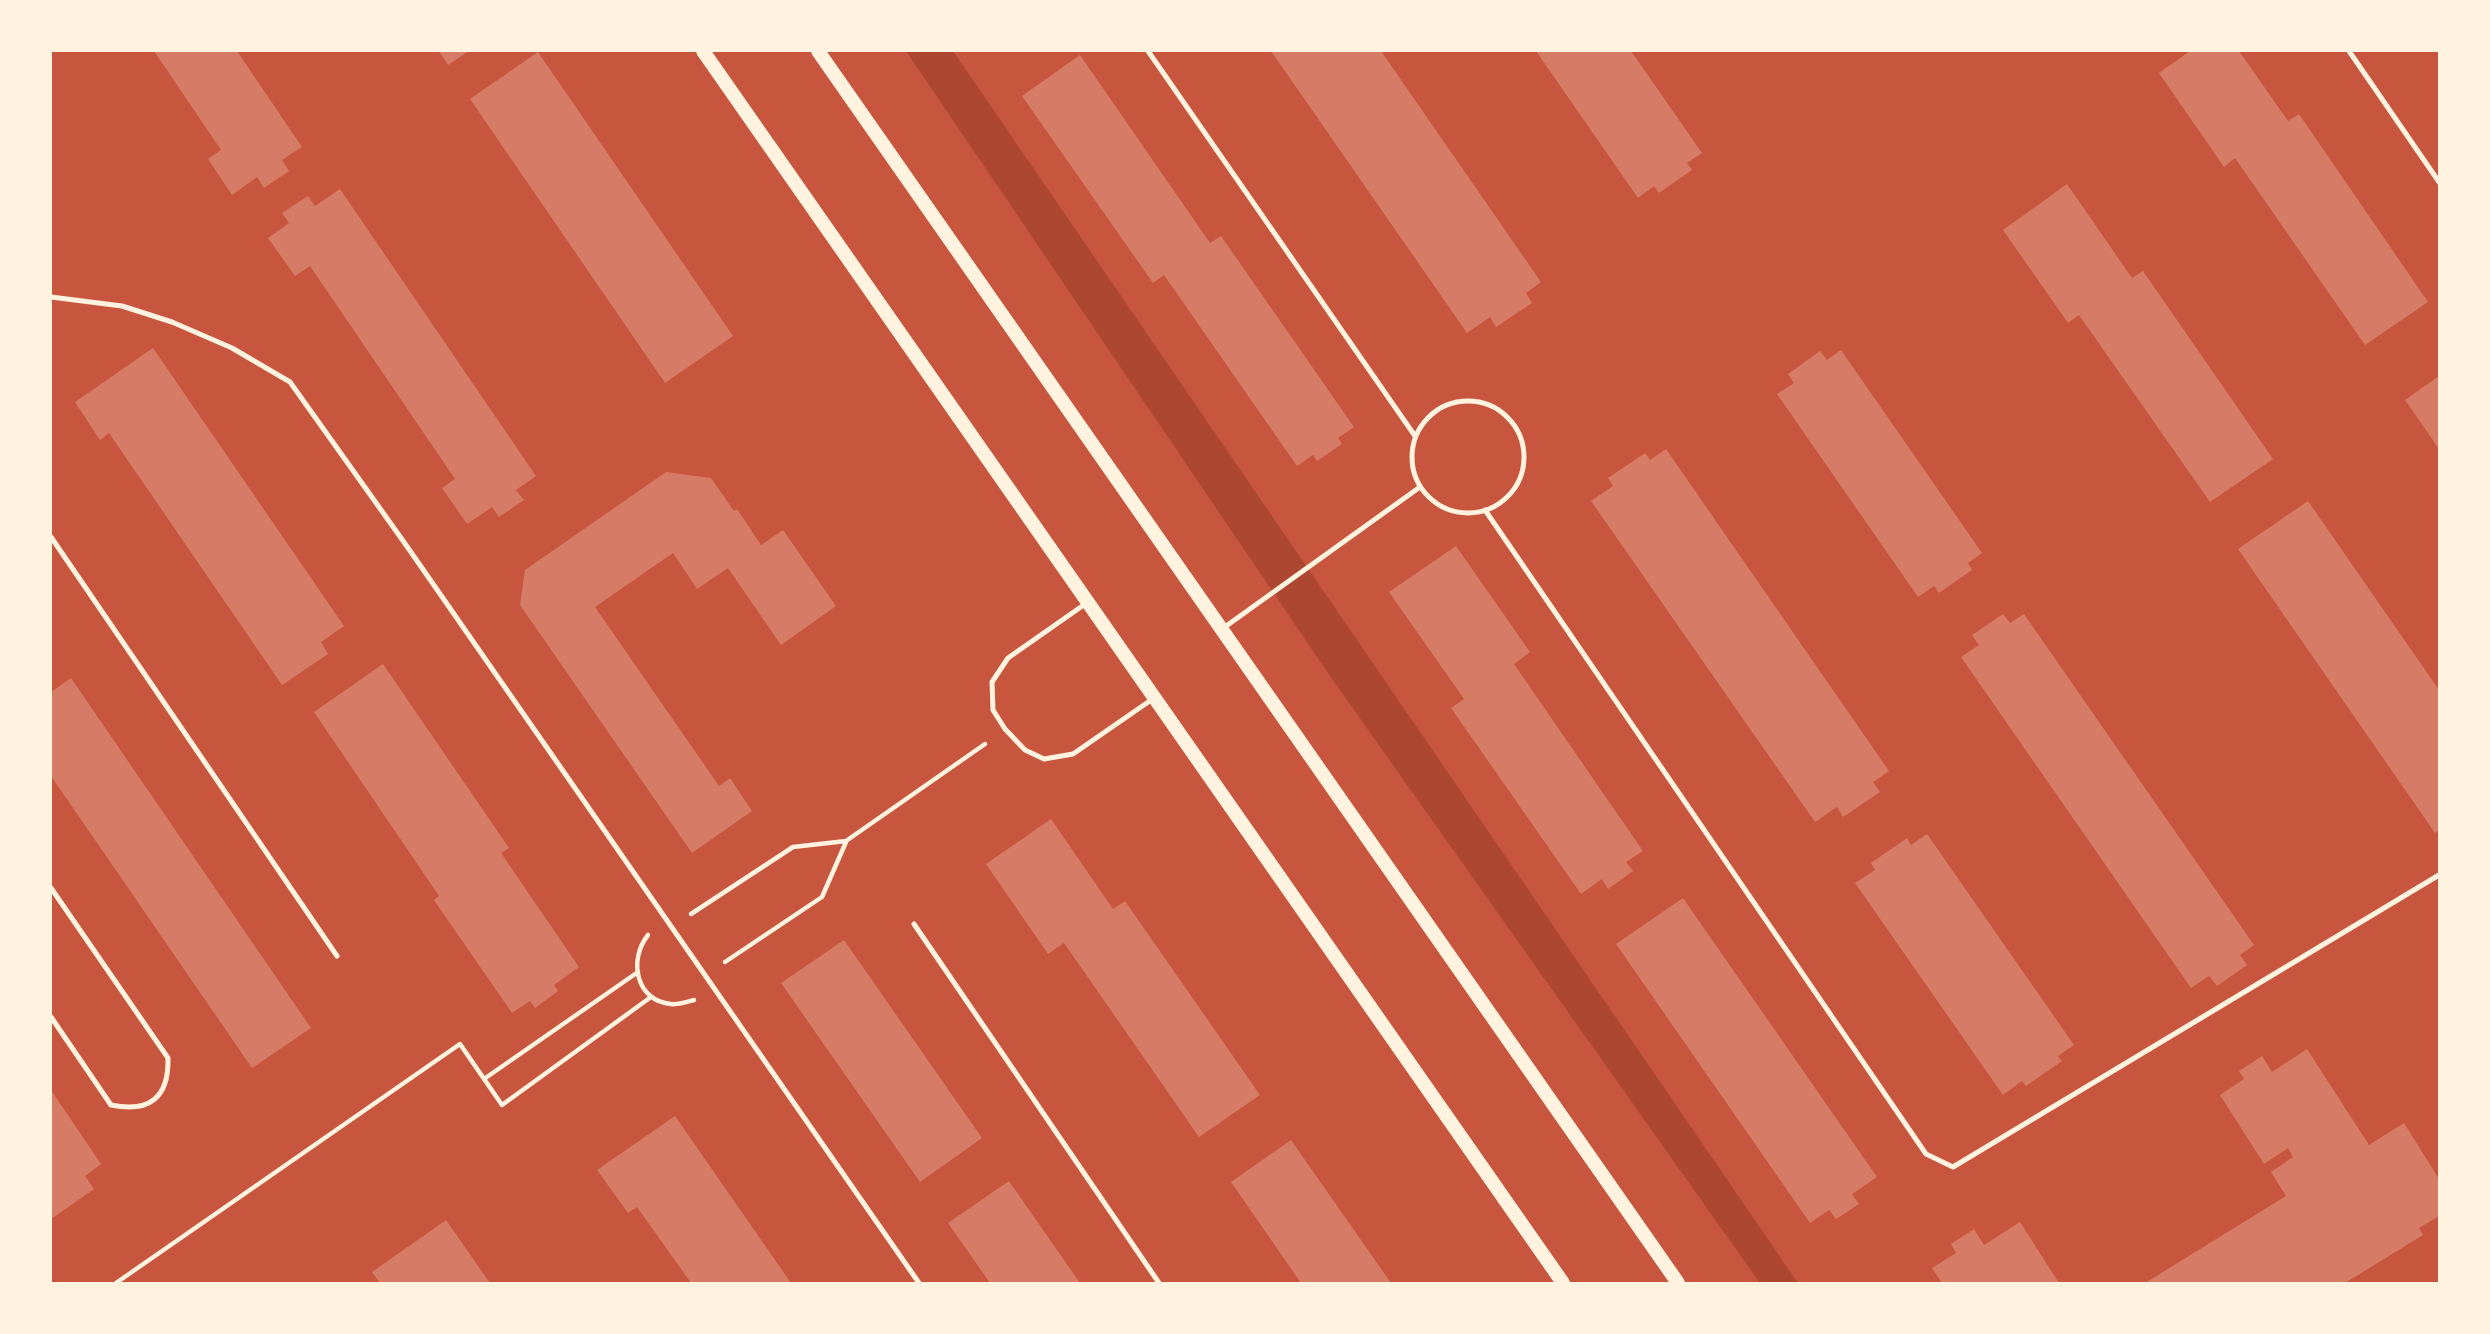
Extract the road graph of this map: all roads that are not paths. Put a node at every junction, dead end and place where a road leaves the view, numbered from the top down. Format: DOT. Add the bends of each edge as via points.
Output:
graph roads {
  1 [pos="703,51"];
  2 [pos="818,51"];
  3 [pos="1148,51"];
  4 [pos="2349,51"];
  5 [pos="2439,182"];
  6 [pos="51,297"];
  7 [pos="1415,436"];
  8 [pos="1420,487"];
  9 [pos="1485,510"];
  10 [pos="51,537"];
  11 [pos="1088,602"];
  12 [pos="1222,629"];
  13 [pos="1154,698"];
  14 [pos="2439,875"];
  15 [pos="51,888"];
  16 [pos="914,924"];
  17 [pos="337,956"];
  18 [pos="51,1017"];
  19 [pos="919,1283"];
  20 [pos="1159,1283"];
  21 [pos="1563,1283"];
  22 [pos="1678,1283"];
  1 -- 11 [label="main road"];
  2 -- 12 [label="main road"];
  3 -- 7 [label="lane"];
  4 -- 5 [label="lane"];
  6 -- 19 [label="lane" via="122,306 172,322 232,348 290,382"];
  7 -- 8 [label="lane" via="1413,471"];
  7 -- 9 [label="lane" via="1425,420 1458,401 1497,408 1513,423 1522,442 1524,464 1517,484 1504,500"];
  8 -- 9 [label="lane" via="1447,509 1464,513"];
  8 -- 12 [label="lane"];
  9 -- 14 [label="lane" via="1926,1154 1953,1167"];
  10 -- 17 [label="lane"];
  11 -- 13 [label="main road"];
  11 -- 13 [label="lane" via="1008,658 992,682 993,710 1005,729 1025,750 1044,759 1073,754"];
  12 -- 22 [label="main road"];
  13 -- 21 [label="main road"];
  15 -- 18 [label="lane" via="168,1058 168,1075 159,1093 146,1106 128,1109 111,1105"];
  16 -- 20 [label="lane"];
}
